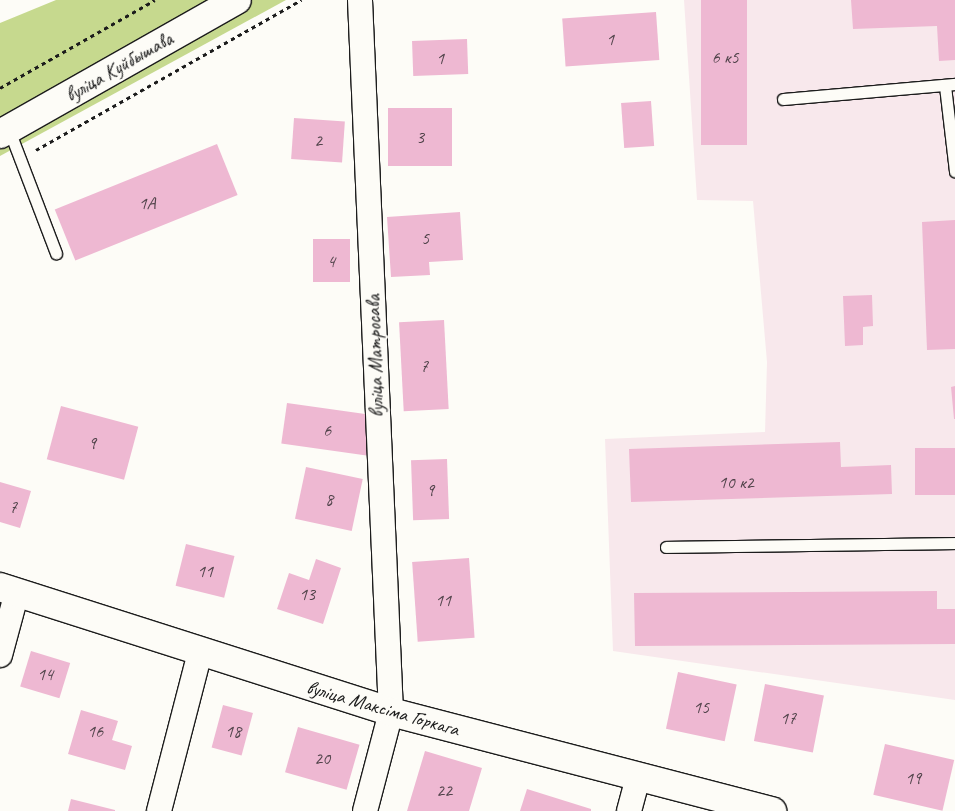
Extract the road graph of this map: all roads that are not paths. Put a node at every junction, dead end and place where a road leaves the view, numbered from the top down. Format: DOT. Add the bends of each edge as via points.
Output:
graph roads {
  1 [pos="237,0"];
  2 [pos="360,0"];
  3 [pos="950,85"];
  4 [pos="783,99"];
  5 [pos="4,132"];
  6 [pos="955,171"];
  7 [pos="56,253"];
  8 [pos="955,543"];
  9 [pos="666,547"];
  10 [pos="9,589"];
  11 [pos="200,653"];
  12 [pos="0,655"];
  13 [pos="391,712"];
  14 [pos="638,778"];
  15 [pos="159,811"];
  16 [pos="365,811"];
  17 [pos="629,811"];
  18 [pos="772,811"];
  1 -- 5 [label="street, вуліца Куйбышава"];
  2 -- 13 [label="street, вуліца Матросава"];
  3 -- 4 [label="lane"];
  3 -- 6 [label="lane"];
  5 -- 7 [label="lane" via="19,160"];
  8 -- 9 [label="lane"];
  10 -- 11 [label="street, вуліца Максіма Горкага"];
  10 -- 12 [label="street"];
  11 -- 13 [label="street, вуліца Максіма Горкага"];
  11 -- 15 [label="street"];
  13 -- 14 [label="street, вуліца Максіма Горкага"];
  13 -- 16 [label="street, вуліца Матросава"];
  14 -- 17 [label="street"];
  14 -- 18 [label="street, вуліца Максіма Горкага"];
}
